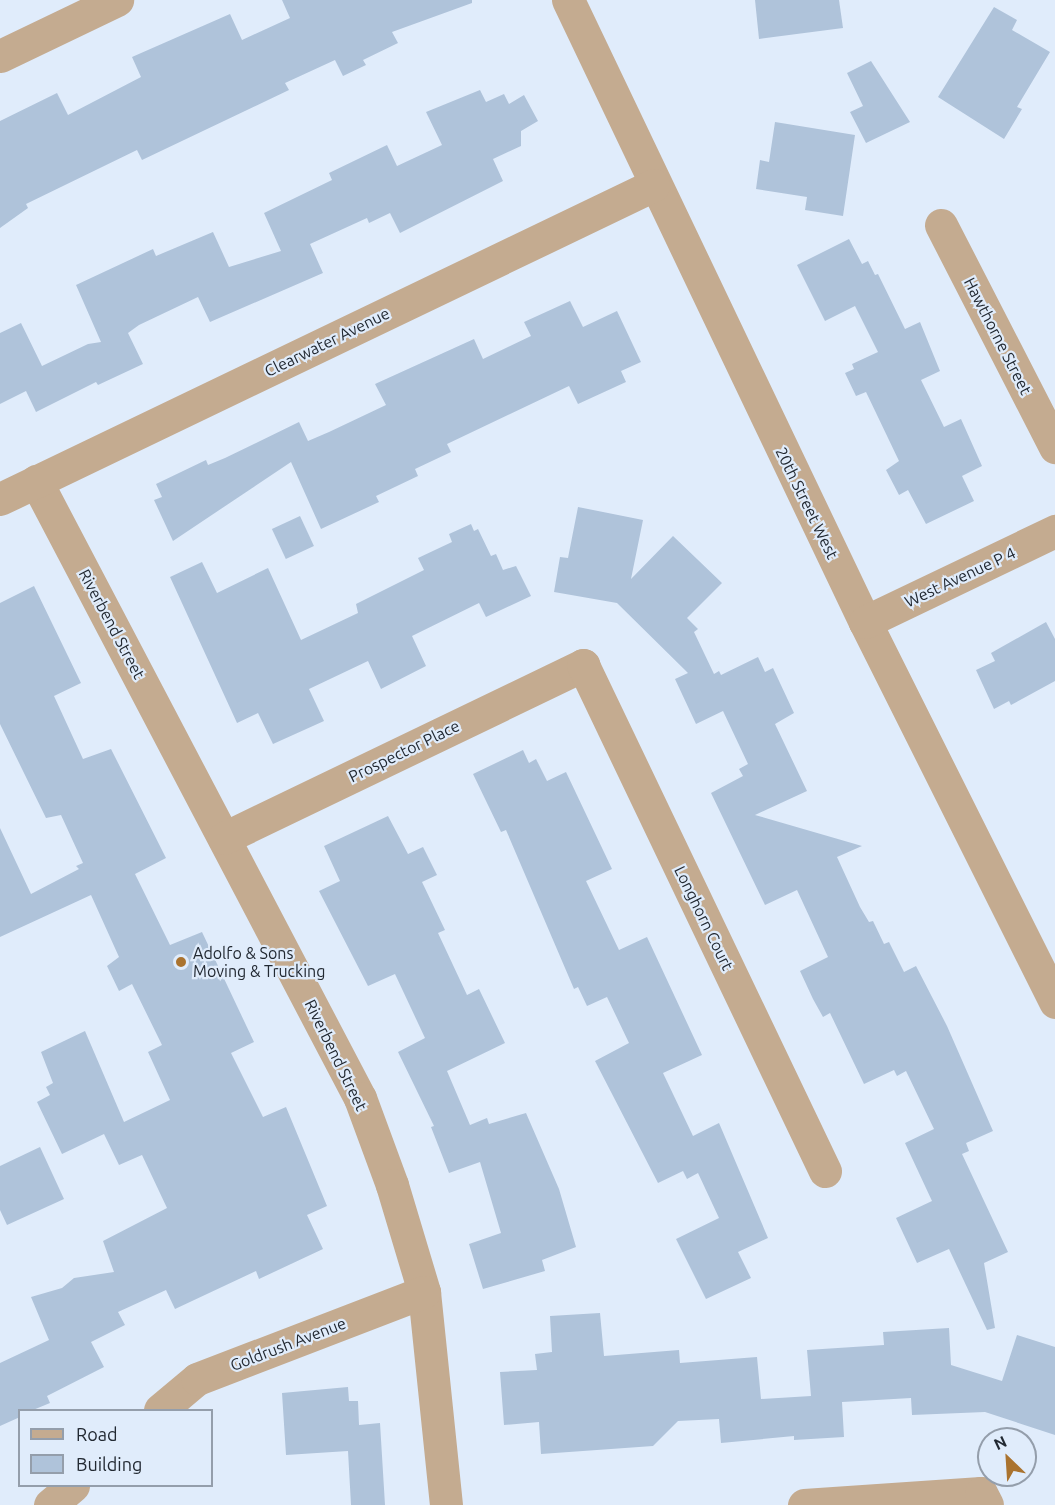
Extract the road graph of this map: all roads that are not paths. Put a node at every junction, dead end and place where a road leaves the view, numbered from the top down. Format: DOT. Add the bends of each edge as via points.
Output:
graph roads {
  1 [pos="117,0"];
  2 [pos="568,0"];
  3 [pos="0,56"];
  4 [pos="654,185"];
  5 [pos="941,225"];
  6 [pos="1055,447"];
  7 [pos="36,481"];
  8 [pos="0,499"];
  9 [pos="1055,531"];
  10 [pos="865,622"];
  11 [pos="583,665"];
  12 [pos="224,838"];
  13 [pos="1054,997"];
  14 [pos="825,1171"];
  15 [pos="424,1292"];
  16 [pos="161,1409"];
  17 [pos="71,1487"];
  18 [pos="984,1499"];
  19 [pos="50,1505"];
  20 [pos="446,1505"];
  21 [pos="804,1505"];
  1 -- 3 [label="street"];
  2 -- 4 [label="street, 20th Street West"];
  4 -- 7 [label="street, Clearwater Avenue"];
  4 -- 10 [label="street, 20th Street West"];
  5 -- 6 [label="street, Hawthorne Street"];
  7 -- 8 [label="street, Clearwater Avenue"];
  7 -- 12 [label="street, Riverbend Street"];
  9 -- 10 [label="street, West Avenue P 4"];
  10 -- 13 [label="street, 20th Street West"];
  11 -- 12 [label="street, Prospector Place"];
  11 -- 14 [label="street, Longhorn Court"];
  12 -- 15 [label="street, Riverbend Street" via="360,1098 392,1185"];
  15 -- 16 [label="street, Goldrush Avenue" via="197,1379"];
  15 -- 20 [label="street, Riverbend Street"];
  17 -- 19 [label="street"];
  18 -- 21 [label="street"];
}
